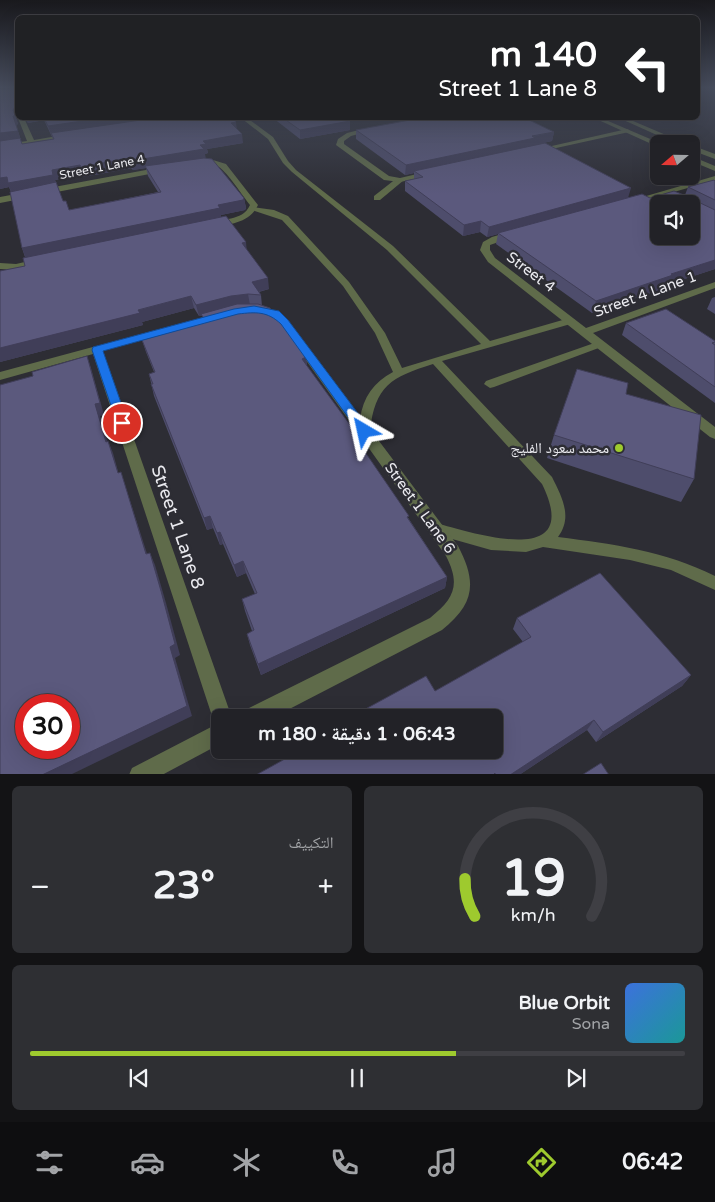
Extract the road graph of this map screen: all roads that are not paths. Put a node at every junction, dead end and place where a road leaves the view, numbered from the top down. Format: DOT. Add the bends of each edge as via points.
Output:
graph roads {
  1 [pos="23,123"];
  2 [pos="251,123"];
  3 [pos="609,123"];
  4 [pos="634,123"];
  5 [pos="380,127"];
  6 [pos="628,131"];
  7 [pos="663,135"];
  8 [pos="68,136"];
  9 [pos="558,140"];
  10 [pos="650,140"];
  11 [pos="31,142"];
  12 [pos="567,144"];
  13 [pos="0,147"];
  14 [pos="700,151"];
  15 [pos="529,152"];
  16 [pos="715,157"];
  17 [pos="700,162"];
  18 [pos="187,164"];
  19 [pos="168,168"];
  20 [pos="713,168"];
  21 [pos="436,172"];
  22 [pos="713,178"];
  23 [pos="400,180"];
  24 [pos="666,192"];
  25 [pos="671,195"];
  26 [pos="376,198"];
  27 [pos="0,200"];
  28 [pos="628,203"];
  29 [pos="253,209"];
  30 [pos="201,227"];
  31 [pos="524,231"];
  32 [pos="50,260"];
  33 [pos="0,266"];
  34 [pos="715,285"];
  35 [pos="246,310"];
  36 [pos="232,313"];
  37 [pos="570,321"];
  38 [pos="585,332"];
  39 [pos="600,344"];
  40 [pos="488,345"];
  41 [pos="97,350"];
  42 [pos="435,360"];
  43 [pos="399,373"];
  44 [pos="0,376"];
  45 [pos="490,384"];
  46 [pos="364,431"];
  47 [pos="715,434"];
  48 [pos="436,528"];
  49 [pos="540,541"];
  50 [pos="715,583"];
  51 [pos="219,709"];
  52 [pos="268,709"];
  53 [pos="211,738"];
  54 [pos="139,774"];
  1 -- 11 [label="street"];
  2 -- 40 [label="lane" via="274,141 294,171 387,246"];
  3 -- 6 [label="street"];
  4 -- 7 [label="street"];
  5 -- 23 [label="street" via="345,135 340,145 380,174"];
  6 -- 10 [label="street"];
  6 -- 12 [label="street"];
  8 -- 11 [label="street"];
  9 -- 12 [label="street"];
  11 -- 13 [label="street"];
  12 -- 15 [label="street"];
  14 -- 16 [label="street"];
  17 -- 20 [label="street"];
  18 -- 29 [label="street" via="213,162 223,166 254,205"];
  19 -- 27 [label="street, Street 1 Lane 4"];
  20 -- 22 [label="street"];
  21 -- 23 [label="street"];
  22 -- 24 [label="street"];
  23 -- 26 [label="lane"];
  24 -- 25 [label="street"];
  24 -- 28 [label="street"];
  29 -- 30 [label="street" via="243,218"];
  29 -- 43 [label="lane" via="285,218 346,284 380,333"];
  31 -- 37 [label="street, Street 4" via="490,241 485,247 486,254"];
  32 -- 33 [label="street" via="16,267"];
  34 -- 38 [label="street, Street 4 Lane 1"];
  35 -- 46 [label="street, Street 1 Lane 6" via="269,311 280,317"];
  36 -- 41 [label="street"];
  37 -- 38 [label="street, Street 4"];
  37 -- 40 [label="lane"];
  38 -- 39 [label="street, Street 4"];
  39 -- 45 [label="lane"];
  39 -- 47 [label="street, Street 4"];
  40 -- 42 [label="lane"];
  41 -- 44 [label="street"];
  41 -- 51 [label="street, Street 1 Lane 8"];
  42 -- 43 [label="lane"];
  42 -- 49 [label="lane" via="536,467 555,493 562,517 559,527"];
  43 -- 46 [label="lane" via="383,383 372,396"];
  46 -- 48 [label="street, Street 1 Lane 6"];
  48 -- 49 [label="lane" via="492,544 518,546"];
  48 -- 52 [label="street, Street 1 Lane 6" via="458,561 464,580 459,601 446,618"];
  49 -- 50 [label="lane" via="630,552 682,566"];
  53 -- 54 [label="street"];
}
